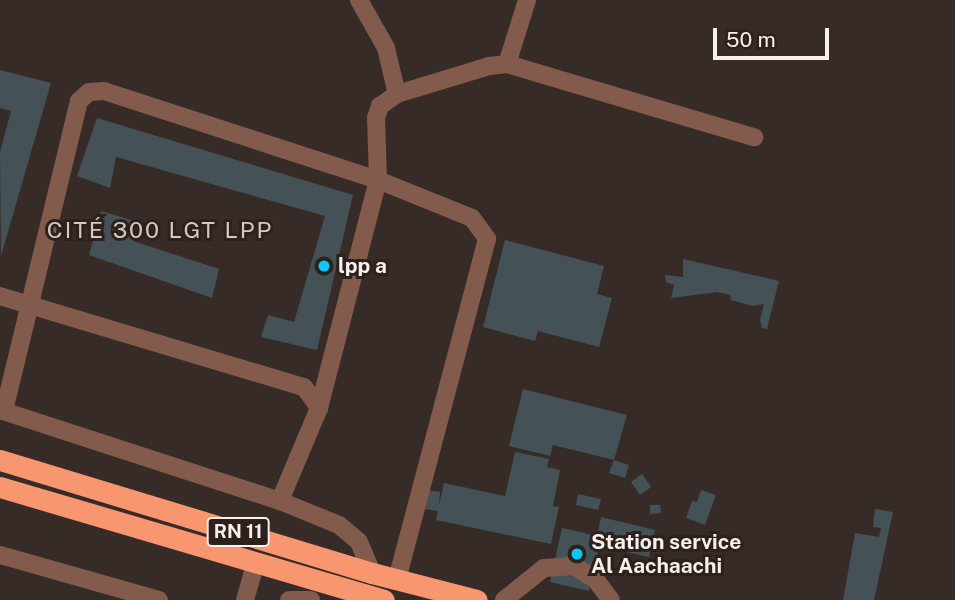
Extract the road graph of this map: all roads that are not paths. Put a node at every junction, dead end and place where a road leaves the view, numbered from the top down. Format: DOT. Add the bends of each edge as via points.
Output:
graph roads {
  1 [pos="359,0"];
  2 [pos="527,0"];
  3 [pos="507,64"];
  4 [pos="397,94"];
  5 [pos="754,137"];
  6 [pos="378,180"];
  7 [pos="0,296"];
  8 [pos="32,304"];
  9 [pos="319,408"];
  10 [pos="2,411"];
  11 [pos="0,460"];
  12 [pos="0,487"];
  13 [pos="280,501"];
  14 [pos="0,555"];
  15 [pos="256,562"];
  16 [pos="372,573"];
  17 [pos="398,577"];
  18 [pos="159,600"];
  19 [pos="245,600"];
  20 [pos="289,600"];
  21 [pos="311,600"];
  22 [pos="384,600"];
  23 [pos="477,600"];
  24 [pos="504,600"];
  25 [pos="611,600"];
  1 -- 4 [label="street" via="386,48"];
  2 -- 3 [label="street"];
  3 -- 4 [label="street"];
  3 -- 5 [label="street"];
  4 -- 6 [label="street" via="380,106 376,118"];
  6 -- 8 [label="street" via="104,91 89,92 79,101"];
  6 -- 9 [label="street"];
  6 -- 17 [label="street" via="472,218 486,239"];
  7 -- 8 [label="street"];
  8 -- 9 [label="street" via="304,387"];
  8 -- 10 [label="street"];
  9 -- 13 [label="street"];
  10 -- 13 [label="street"];
  11 -- 16 [label="highway, RN 11"];
  12 -- 15 [label="highway, RN 11"];
  13 -- 16 [label="street" via="339,525 359,542"];
  14 -- 18 [label="street"];
  15 -- 19 [label="street"];
  15 -- 22 [label="highway, RN 11"];
  16 -- 17 [label="highway, RN 11"];
  17 -- 23 [label="highway, RN 11"];
  20 -- 21 [label="street"];
  24 -- 25 [label="street" via="544,568 574,566 595,579"];
}
